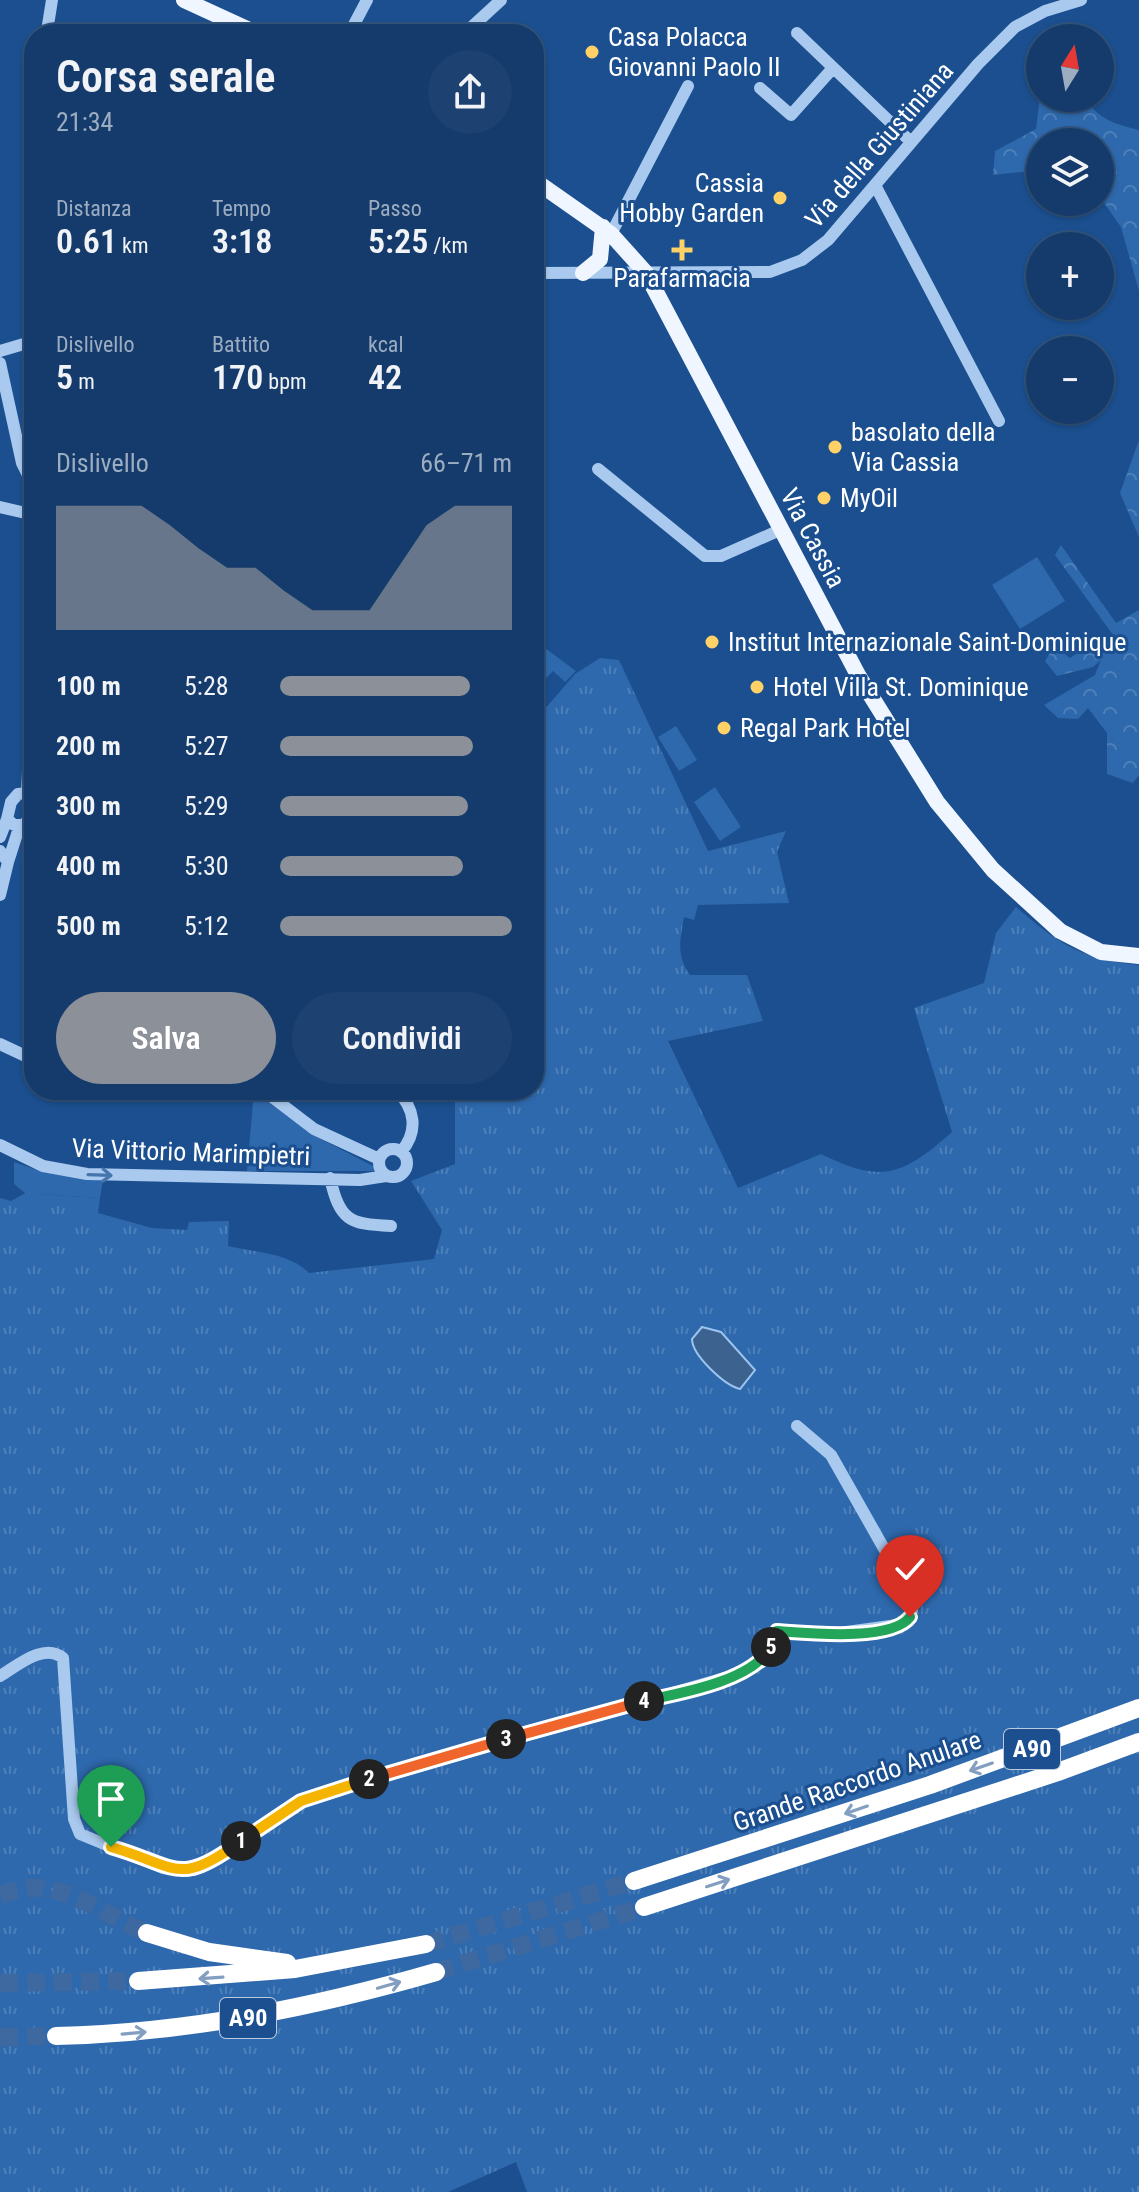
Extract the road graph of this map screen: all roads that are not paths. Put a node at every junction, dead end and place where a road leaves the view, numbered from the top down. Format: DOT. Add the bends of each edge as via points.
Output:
graph roads {
  1 [pos="52,0"];
  2 [pos="184,0"];
  3 [pos="367,0"];
  4 [pos="501,0"];
  5 [pos="1081,0"];
  6 [pos="48,24"];
  7 [pos="236,24"];
  8 [pos="354,24"];
  9 [pos="475,24"];
  10 [pos="797,33"];
  11 [pos="833,68"];
  12 [pos="688,86"];
  13 [pos="760,88"];
  14 [pos="791,115"];
  15 [pos="802,124"];
  16 [pos="911,142"];
  17 [pos="875,185"];
  18 [pos="544,187"];
  19 [pos="607,230"];
  20 [pos="544,273"];
  21 [pos="583,273"];
  22 [pos="646,273"];
  23 [pos="24,344"];
  24 [pos="0,351"];
  25 [pos="0,363"];
  26 [pos="999,421"];
  27 [pos="24,468"];
  28 [pos="598,469"];
  29 [pos="0,507"];
  30 [pos="24,513"];
  31 [pos="780,530"];
  32 [pos="24,796"];
  33 [pos="5,811"];
  34 [pos="24,825"];
  35 [pos="0,837"];
  36 [pos="4,856"];
  37 [pos="0,895"];
  38 [pos="1139,956"];
  39 [pos="0,1044"];
  40 [pos="24,1055"];
  41 [pos="276,1100"];
  42 [pos="404,1100"];
  43 [pos="0,1145"];
  44 [pos="401,1152"];
  45 [pos="379,1159"];
  46 [pos="386,1176"];
  47 [pos="330,1178"];
  48 [pos="391,1226"];
  49 [pos="797,1426"];
  50 [pos="0,1676"];
  51 [pos="1137,1708"];
  52 [pos="1139,1742"];
  53 [pos="1139,1750"];
  54 [pos="1098,1758"];
  55 [pos="634,1881"];
  56 [pos="644,1907"];
  57 [pos="147,1933"];
  58 [pos="426,1944"];
  59 [pos="317,1966"];
  60 [pos="436,1972"];
  61 [pos="138,1981"];
  62 [pos="56,2036"];
  1 -- 6 [label="street"];
  2 -- 7 [label="main road"];
  3 -- 8 [label="street"];
  4 -- 9 [label="street"];
  5 -- 16 [label="street, Via della Giustiniana" via="1015,27"];
  10 -- 11 [label="street"];
  11 -- 14 [label="street"];
  11 -- 16 [label="street"];
  12 -- 19 [label="street"];
  13 -- 14 [label="street"];
  14 -- 15 [label="street"];
  16 -- 17 [label="street, Via della Giustiniana"];
  17 -- 22 [label="street, Via della Giustiniana" via="822,246 785,269"];
  17 -- 26 [label="street"];
  18 -- 19 [label="main road, Via Cassia"];
  19 -- 21 [label="main road" via="600,259"];
  19 -- 22 [label="main road, Via Cassia"];
  20 -- 21 [label="street, Via della Giustiniana"];
  21 -- 22 [label="street, Via della Giustiniana"];
  22 -- 31 [label="main road, Via Cassia"];
  23 -- 24 [label="street"];
  25 -- 27 [label="street"];
  28 -- 31 [label="street" via="705,556 721,556"];
  29 -- 30 [label="street"];
  31 -- 38 [label="main road, Via Cassia" via="912,766 970,845 1071,938 1101,952"];
  32 -- 33 [label="street" via="17,795"];
  33 -- 34 [label="street" via="12,824"];
  33 -- 35 [label="street"];
  34 -- 36 [label="street"];
  36 -- 37 [label="street"];
  39 -- 40 [label="street"];
  41 -- 45 [label="street" via="314,1129"];
  42 -- 44 [label="street" via="413,1121 412,1136"];
  43 -- 47 [label="street, Via Vittorio Marimpietri, one-way" via="43,1166 73,1173"];
  44 -- 45 [label="street" via="388,1150"];
  44 -- 46 [label="street" via="406,1169"];
  45 -- 46 [label="street"];
  46 -- 47 [label="street, Via Vittorio Marimpietri"];
  47 -- 48 [label="street" via="337,1205 348,1219"];
  49 -- 50 [label="street" via="831,1455 901,1579 912,1610 905,1624 832,1634 777,1631 762,1662 735,1675 315,1796 280,1813 212,1862 187,1871 155,1865 78,1831 62,1656 40,1654"];
  51 -- 55 [label="highway, Grande Raccordo Anulare / A90, one-way" via="930,1785"];
  52 -- 54 [label="highway, Grande Raccordo Anulare / A90"];
  53 -- 54 [label="highway"];
  56 -- 54 [label="highway, Grande Raccordo Anulare / A90, one-way"];
  57 -- 59 [label="highway" via="230,1956"];
  58 -- 59 [label="highway, A90"];
  59 -- 61 [label="highway, A90, one-way"];
  62 -- 60 [label="highway, A90, one-way" via="244,2019"];
}
